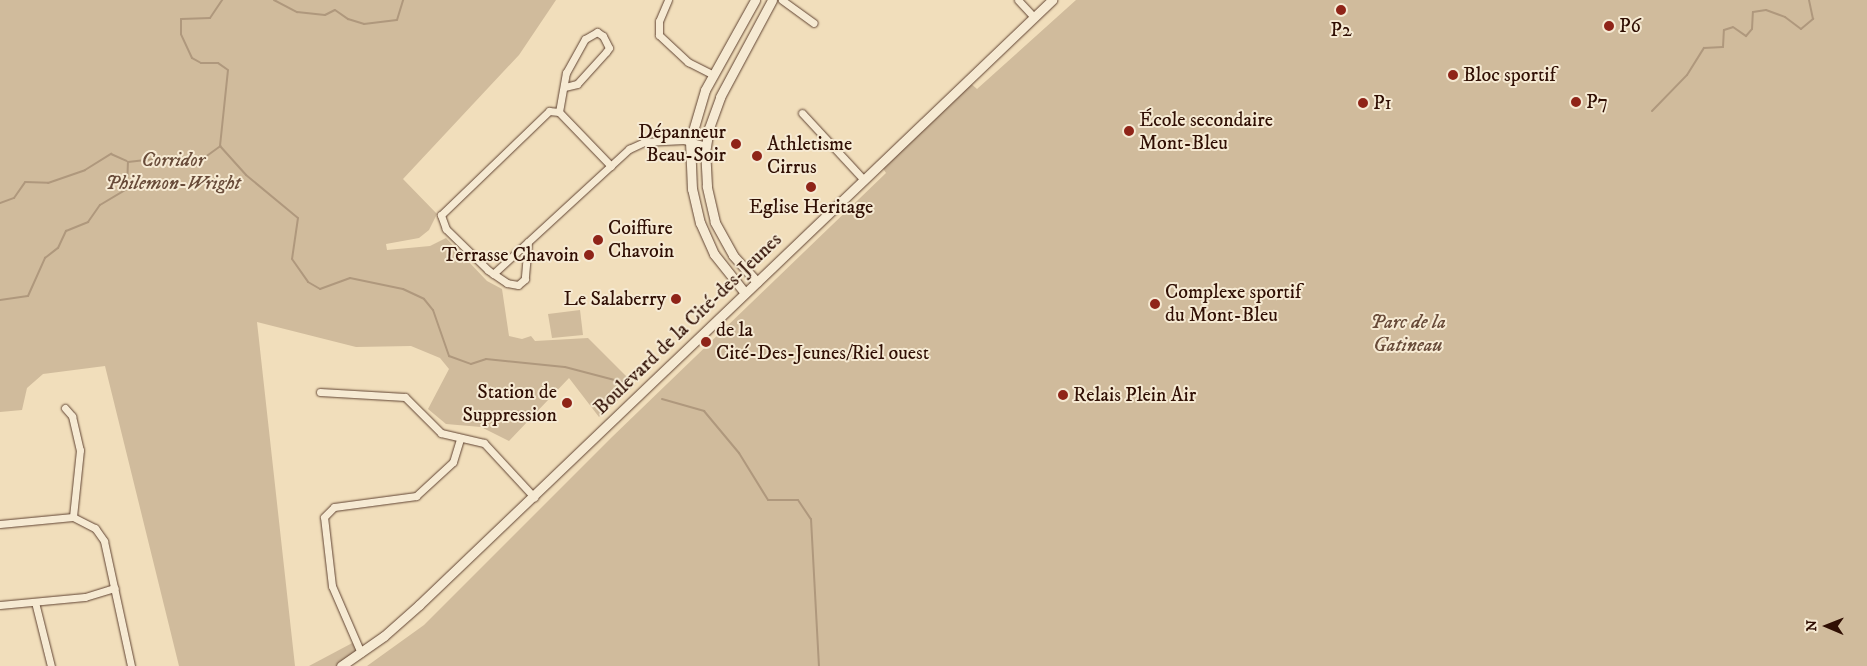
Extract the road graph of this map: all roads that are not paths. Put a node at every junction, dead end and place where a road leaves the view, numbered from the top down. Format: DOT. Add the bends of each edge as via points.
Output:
graph roads {
  1 [pos="668,0"];
  2 [pos="755,0"];
  3 [pos="772,0"];
  4 [pos="782,0"];
  5 [pos="1018,0"];
  6 [pos="1052,0"];
  7 [pos="1033,16"];
  8 [pos="814,23"];
  9 [pos="713,75"];
  10 [pos="565,87"];
  11 [pos="559,112"];
  12 [pos="802,113"];
  13 [pos="690,141"];
  14 [pos="706,146"];
  15 [pos="611,166"];
  16 [pos="864,180"];
  17 [pos="528,242"];
  18 [pos="493,274"];
  19 [pos="757,282"];
  20 [pos="745,292"];
  21 [pos="320,392"];
  22 [pos="65,408"];
  23 [pos="460,439"];
  24 [pos="534,497"];
  25 [pos="73,517"];
  26 [pos="0,524"];
  27 [pos="115,588"];
  28 [pos="35,602"];
  29 [pos="0,605"];
  30 [pos="361,652"];
  31 [pos="51,666"];
  32 [pos="131,666"];
  33 [pos="341,666"];
  1 -- 9 [label="street" via="659,21 660,35 688,62"];
  2 -- 9 [label="street"];
  3 -- 14 [label="street" via="720,97"];
  4 -- 8 [label="street"];
  5 -- 7 [label="street"];
  6 -- 7 [label="street, Boulevard de la Cité-des-Jeunes"];
  7 -- 16 [label="street, Boulevard de la Cité-des-Jeunes"];
  9 -- 13 [label="street" via="698,107"];
  10 -- 10 [label="street" via="566,73 585,39 597,32 609,48 577,84"];
  10 -- 11 [label="street"];
  11 -- 15 [label="street"];
  11 -- 18 [label="street" via="543,114 443,211 442,224"];
  12 -- 16 [label="street"];
  13 -- 14 [label="street"];
  13 -- 15 [label="street" via="637,144"];
  13 -- 20 [label="street" via="692,188 700,223 714,254"];
  14 -- 19 [label="street" via="707,186 715,222 733,255"];
  15 -- 17 [label="street"];
  16 -- 19 [label="street, Boulevard de la Cité-des-Jeunes"];
  17 -- 18 [label="street"];
  17 -- 18 [label="street" via="527,274 522,283 513,285"];
  19 -- 20 [label="street, Boulevard de la Cité-des-Jeunes"];
  20 -- 24 [label="street, Boulevard de la Cité-des-Jeunes"];
  21 -- 23 [label="street" via="405,397 441,433"];
  22 -- 25 [label="street" via="72,416 80,450"];
  23 -- 24 [label="street" via="484,443"];
  23 -- 30 [label="street" via="453,462 416,496 334,507 324,517 330,579"];
  24 -- 30 [label="street, Boulevard de la Cité-des-Jeunes" via="420,605"];
  25 -- 26 [label="street"];
  25 -- 27 [label="street" via="88,523 100,535"];
  27 -- 28 [label="street" via="84,597"];
  27 -- 32 [label="street"];
  28 -- 29 [label="street"];
  28 -- 31 [label="street"];
  30 -- 33 [label="street, Boulevard de la Cité-des-Jeunes"];
}
